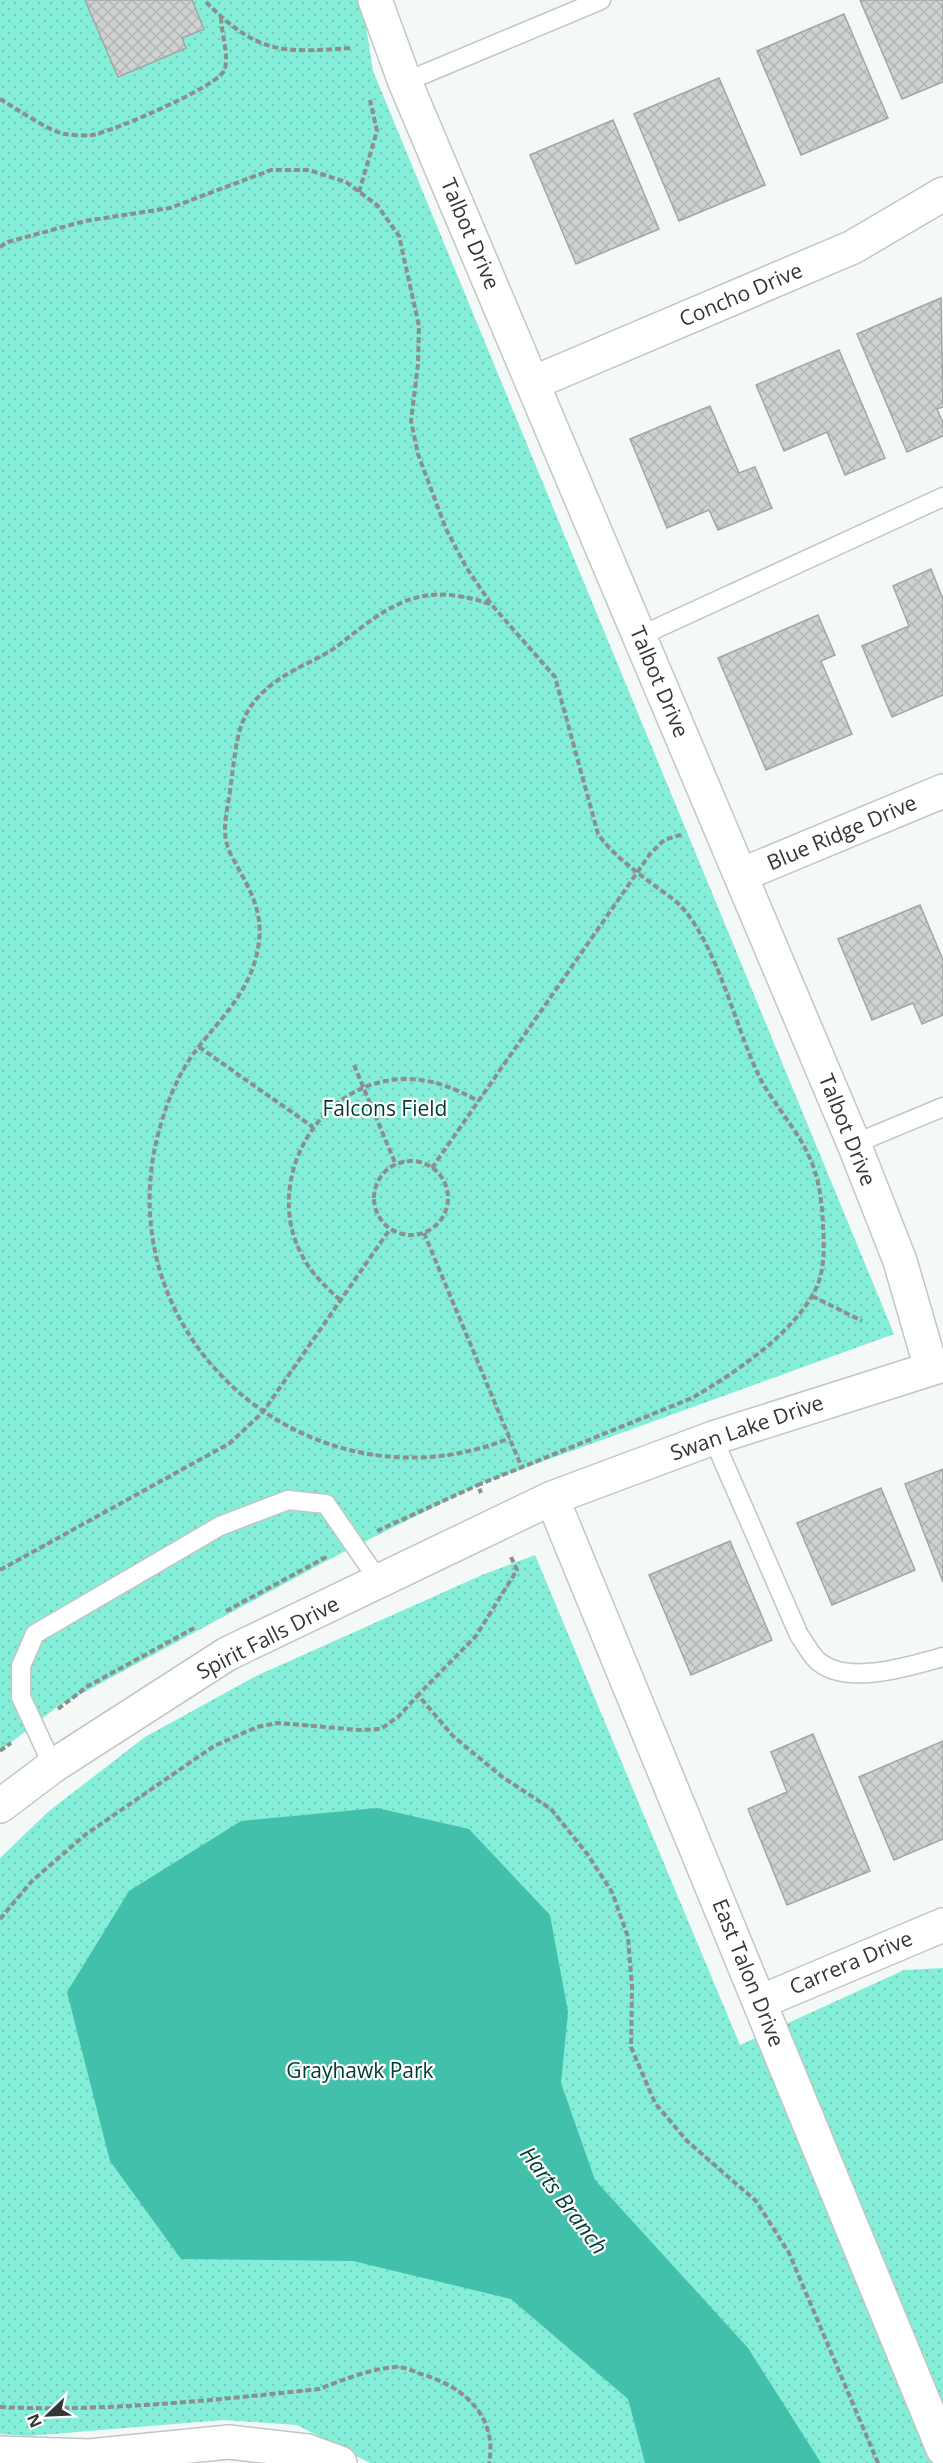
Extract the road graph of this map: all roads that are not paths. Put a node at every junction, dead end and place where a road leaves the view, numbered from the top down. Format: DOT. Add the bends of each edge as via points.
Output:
graph roads {
  1 [pos="375,0"];
  2 [pos="601,0"];
  3 [pos="405,82"];
  4 [pos="943,194"];
  5 [pos="533,383"];
  6 [pos="943,497"];
  7 [pos="640,636"];
  8 [pos="943,791"];
  9 [pos="741,875"];
  10 [pos="943,1107"];
  11 [pos="854,1144"];
  12 [pos="937,1366"];
  13 [pos="713,1438"];
  14 [pos="552,1498"];
  15 [pos="379,1581"];
  16 [pos="943,1657"];
  17 [pos="53,1766"];
  18 [pos="0,1806"];
  19 [pos="943,1924"];
  20 [pos="760,2002"];
  21 [pos="943,2449"];
  22 [pos="0,2453"];
  23 [pos="340,2463"];
  1 -- 3 [label="street, Talbot Drive"];
  2 -- 3 [label="lane"];
  3 -- 5 [label="street, Talbot Drive"];
  4 -- 5 [label="street, Concho Drive" via="853,247"];
  5 -- 7 [label="street, Talbot Drive"];
  6 -- 7 [label="lane"];
  7 -- 9 [label="street, Talbot Drive"];
  8 -- 9 [label="street, Blue Ridge Drive"];
  9 -- 11 [label="street, Talbot Drive"];
  10 -- 11 [label="lane"];
  11 -- 12 [label="street, Talbot Drive"];
  12 -- 13 [label="street, Swan Lake Drive"];
  13 -- 14 [label="street, Swan Lake Drive"];
  13 -- 16 [label="lane" via="799,1635 819,1662 844,1671 881,1673"];
  14 -- 15 [label="street, Spirit Falls Drive"];
  14 -- 20 [label="street, East Talon Drive"];
  15 -- 17 [label="street, Spirit Falls Drive" via="227,1654"];
  15 -- 17 [label="lane" via="326,1504 288,1500 220,1526 35,1634 21,1666 21,1697"];
  17 -- 18 [label="street, Spirit Falls Drive"];
  19 -- 20 [label="street, Carrera Drive"];
  20 -- 21 [label="street, East Talon Drive"];
  22 -- 23 [label="street" via="89,2456 229,2442 307,2451"];
}
